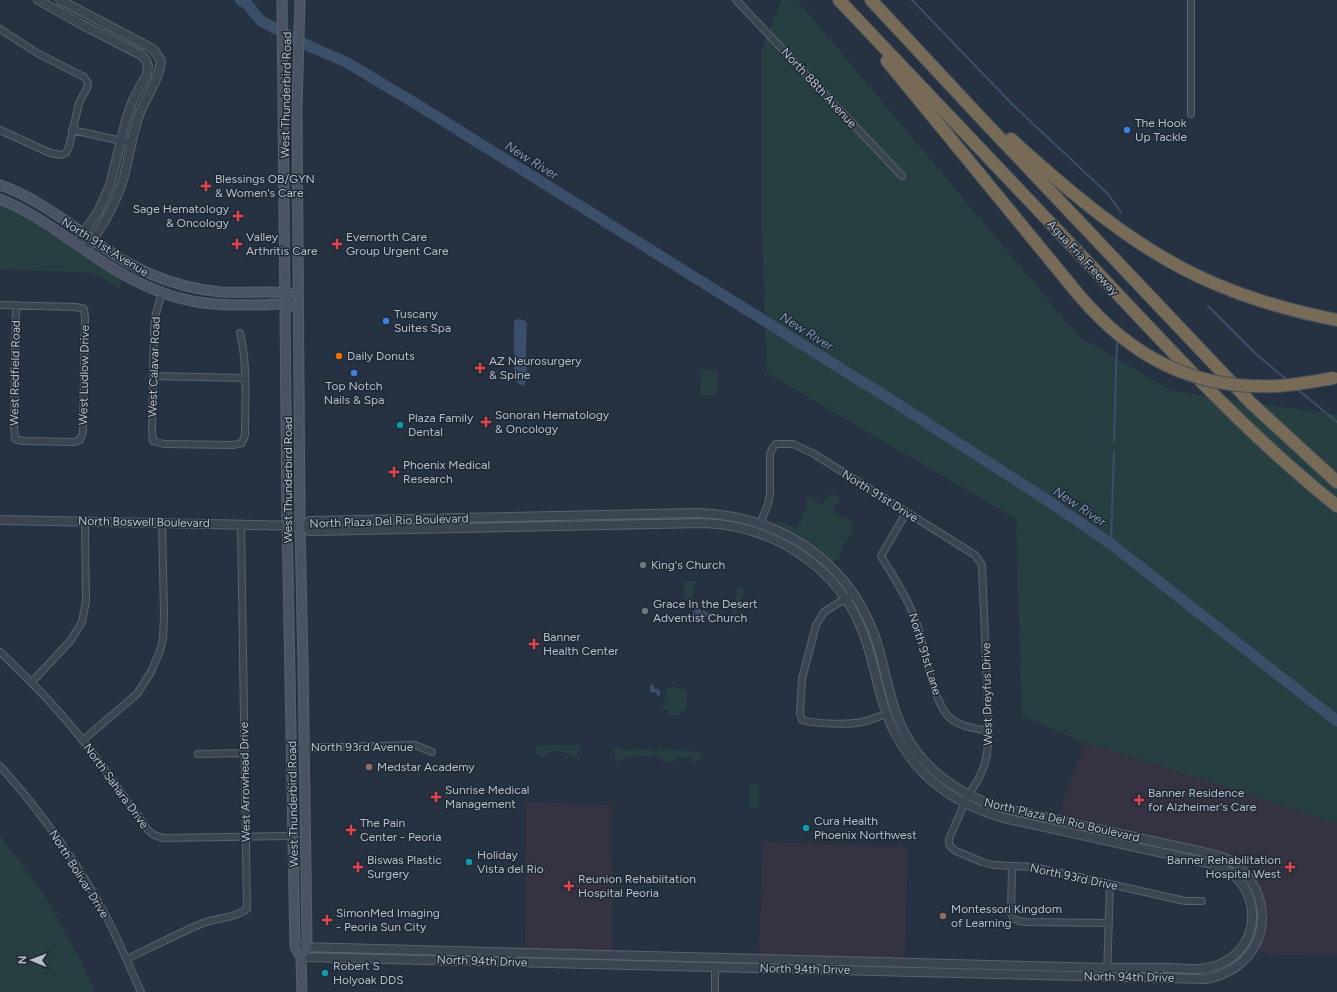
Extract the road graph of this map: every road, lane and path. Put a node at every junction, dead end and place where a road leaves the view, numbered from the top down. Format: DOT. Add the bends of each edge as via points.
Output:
graph roads {
  1 [pos="38,0"];
  2 [pos="60,0"];
  3 [pos="282,0"];
  4 [pos="736,0"];
  5 [pos="831,0"];
  6 [pos="839,0"];
  7 [pos="871,0"];
  8 [pos="1191,0"];
  9 [pos="300,4"];
  10 [pos="0,29"];
  11 [pos="1191,114"];
  12 [pos="979,116"];
  13 [pos="0,130"];
  14 [pos="72,130"];
  15 [pos="121,141"];
  16 [pos="131,143"];
  17 [pos="902,176"];
  18 [pos="0,186"];
  19 [pos="0,199"];
  20 [pos="84,233"];
  21 [pos="93,239"];
  22 [pos="76,244"];
  23 [pos="85,250"];
  24 [pos="195,288"];
  25 [pos="286,292"];
  26 [pos="162,293"];
  27 [pos="298,293"];
  28 [pos="285,304"];
  29 [pos="0,305"];
  30 [pos="16,306"];
  31 [pos="298,307"];
  32 [pos="1337,320"];
  33 [pos="240,333"];
  34 [pos="153,376"];
  35 [pos="1335,377"];
  36 [pos="245,378"];
  37 [pos="80,440"];
  38 [pos="1337,482"];
  39 [pos="1337,506"];
  40 [pos="906,513"];
  41 [pos="628,515"];
  42 [pos="574,516"];
  43 [pos="729,516"];
  44 [pos="515,517"];
  45 [pos="458,518"];
  46 [pos="0,520"];
  47 [pos="374,520"];
  48 [pos="85,521"];
  49 [pos="162,523"];
  50 [pos="241,524"];
  51 [pos="760,524"];
  52 [pos="628,525"];
  53 [pos="728,525"];
  54 [pos="287,526"];
  55 [pos="300,526"];
  56 [pos="575,526"];
  57 [pos="516,527"];
  58 [pos="458,528"];
  59 [pos="374,529"];
  60 [pos="803,544"];
  61 [pos="799,552"];
  62 [pos="979,560"];
  63 [pos="853,594"];
  64 [pos="846,598"];
  65 [pos="0,652"];
  66 [pos="32,682"];
  67 [pos="887,714"];
  68 [pos="989,731"];
  69 [pos="83,740"];
  70 [pos="304,747"];
  71 [pos="291,748"];
  72 [pos="432,752"];
  73 [pos="245,753"];
  74 [pos="198,754"];
  75 [pos="919,755"];
  76 [pos="912,761"];
  77 [pos="0,766"];
  78 [pos="969,796"];
  79 [pos="965,804"];
  80 [pos="293,836"];
  81 [pos="246,837"];
  82 [pos="949,844"];
  83 [pos="1012,866"];
  84 [pos="306,880"];
  85 [pos="1110,884"];
  86 [pos="1202,901"];
  87 [pos="1261,904"];
  88 [pos="1252,906"];
  89 [pos="1109,923"];
  90 [pos="295,947"];
  91 [pos="307,947"];
  92 [pos="349,949"];
  93 [pos="385,949"];
  94 [pos="509,952"];
  95 [pos="548,954"];
  96 [pos="666,956"];
  97 [pos="301,957"];
  98 [pos="349,958"];
  99 [pos="385,958"];
  100 [pos="715,958"];
  101 [pos="127,960"];
  102 [pos="509,962"];
  103 [pos="548,963"];
  104 [pos="967,964"];
  105 [pos="666,965"];
  106 [pos="715,967"];
  107 [pos="1107,972"];
  108 [pos="966,973"];
  109 [pos="141,992"];
  110 [pos="302,992"];
  111 [pos="714,992"];
  1 -- 15 [label="street" via="146,60 147,74 133,100"];
  2 -- 16 [label="street" via="154,50 161,61"];
  3 -- 25 [label="main road, West Thunderbird Road"];
  4 -- 17 [label="street, North 88th Avenue"];
  5 -- 35 [label="highway, bridge" via="882,55 1078,294 1126,342 1150,358 1186,373 1228,384 1300,384"];
  6 -- 39 [label="highway, Agua Fria Freeway" via="1224,405"];
  7 -- 12 [label="highway, Agua Fria Freeway"];
  8 -- 11 [label="street"];
  9 -- 27 [label="main road, West Thunderbird Road" via="297,90"];
  10 -- 14 [label="street" via="37,53 84,77 88,83 87,88 79,103"];
  12 -- 32 [label="highway" via="1095,212 1163,257 1218,285 1261,301"];
  12 -- 38 [label="highway, Agua Fria Freeway" via="1250,403"];
  13 -- 14 [label="street" via="60,155 66,153 69,147"];
  14 -- 15 [label="street"];
  15 -- 16 [label="street"];
  15 -- 20 [label="street" via="105,196"];
  16 -- 21 [label="street" via="119,191 109,214"];
  18 -- 20 [label="main road, North 91st Avenue" via="28,197"];
  19 -- 22 [label="main road, North 91st Avenue" via="32,214"];
  20 -- 21 [label="main road, North 91st Avenue"];
  20 -- 22 [label="street"];
  21 -- 23 [label="street"];
  21 -- 24 [label="main road, North 91st Avenue" via="129,264"];
  22 -- 23 [label="main road, North 91st Avenue"];
  23 -- 26 [label="main road, North 91st Avenue" via="125,276"];
  24 -- 25 [label="main road, North 91st Avenue" via="223,292"];
  24 -- 26 [label="main road" via="175,288"];
  25 -- 27 [label="main road, North 91st Avenue"];
  25 -- 28 [label="main road, West Thunderbird Road"];
  26 -- 28 [label="main road, North 91st Avenue" via="192,302 222,305"];
  26 -- 34 [label="street, West Calavar Road" via="154,321"];
  27 -- 31 [label="main road, West Thunderbird Road"];
  28 -- 31 [label="main road, North 91st Avenue"];
  28 -- 54 [label="main road, West Thunderbird Road"];
  29 -- 30 [label="street"];
  30 -- 37 [label="street, West Redfield Road" via="15,439 66,442"];
  30 -- 37 [label="street, West Ludlow Drive" via="84,309 83,432"];
  31 -- 55 [label="main road, West Thunderbird Road"];
  33 -- 36 [label="street"];
  34 -- 36 [label="street"];
  34 -- 36 [label="street, West Calavar Road" via="153,441 164,444 242,444 245,435"];
  40 -- 51 [label="street, North 91st Drive" via="802,447 776,444 770,454 770,494"];
  40 -- 62 [label="street, North 91st Drive" via="975,555"];
  40 -- 68 [label="street, North 91st Lane" via="881,556 910,607 937,698 944,710 960,723"];
  41 -- 42 [label="street, North Plaza Del Rio Boulevard"];
  41 -- 43 [label="street, North Plaza Del Rio Boulevard" via="698,513"];
  41 -- 52 [label="street"];
  42 -- 44 [label="street, North Plaza Del Rio Boulevard"];
  42 -- 56 [label="street"];
  43 -- 51 [label="street, North Plaza Del Rio Boulevard"];
  43 -- 53 [label="street"];
  44 -- 45 [label="street, North Plaza Del Rio Boulevard"];
  44 -- 57 [label="street"];
  45 -- 47 [label="street, North Plaza Del Rio Boulevard"];
  45 -- 58 [label="street"];
  46 -- 48 [label="street, North Boswell Boulevard"];
  47 -- 55 [label="street, North Plaza Del Rio Boulevard" via="310,521"];
  47 -- 59 [label="street"];
  48 -- 49 [label="street, North Boswell Boulevard"];
  48 -- 66 [label="street" via="86,601 82,622 71,640"];
  49 -- 50 [label="street, North Boswell Boulevard"];
  49 -- 69 [label="street" via="164,615 160,651 137,694"];
  50 -- 54 [label="street, North Boswell Boulevard"];
  50 -- 73 [label="street, West Arrowhead Drive"];
  51 -- 60 [label="street, North Plaza Del Rio Boulevard"];
  52 -- 53 [label="street, North Plaza Del Rio Boulevard"];
  52 -- 56 [label="street, North Plaza Del Rio Boulevard"];
  53 -- 61 [label="street, North Plaza Del Rio Boulevard" via="764,534"];
  54 -- 55 [label="street, North Plaza Del Rio Boulevard"];
  54 -- 71 [label="main road, West Thunderbird Road"];
  55 -- 59 [label="street, North Plaza Del Rio Boulevard" via="310,531"];
  55 -- 70 [label="main road, West Thunderbird Road"];
  56 -- 57 [label="street, North Plaza Del Rio Boulevard"];
  57 -- 58 [label="street, North Plaza Del Rio Boulevard"];
  58 -- 59 [label="street, North Plaza Del Rio Boulevard"];
  60 -- 61 [label="street"];
  60 -- 63 [label="street, North Plaza Del Rio Boulevard" via="830,566"];
  61 -- 64 [label="street, North Plaza Del Rio Boulevard" via="826,575"];
  62 -- 68 [label="street, West Dreyfus Drive" via="984,574"];
  63 -- 64 [label="street"];
  63 -- 75 [label="street, North Plaza Del Rio Boulevard" via="864,611 877,642 897,716"];
  64 -- 67 [label="street, North Plaza Del Rio Boulevard" via="865,637"];
  64 -- 67 [label="street" via="824,612 816,625 802,679 802,720 852,723"];
  65 -- 66 [label="street, North Sahara Drive"];
  66 -- 69 [label="street, North Sahara Drive"];
  67 -- 76 [label="street, North Plaza Del Rio Boulevard" via="894,732"];
  68 -- 78 [label="street, West Dreyfus Drive" via="984,766"];
  69 -- 81 [label="street, North Sahara Drive" via="154,835 163,838"];
  70 -- 71 [label="street, North 93rd Avenue"];
  70 -- 72 [label="street, North 93rd Avenue" via="415,745"];
  70 -- 84 [label="main road, West Thunderbird Road"];
  71 -- 80 [label="main road, West Thunderbird Road"];
  73 -- 74 [label="street"];
  73 -- 81 [label="street, West Arrowhead Drive"];
  75 -- 76 [label="street"];
  75 -- 78 [label="street, North Plaza Del Rio Boulevard" via="936,773"];
  76 -- 79 [label="street, North Plaza Del Rio Boulevard" via="940,788"];
  77 -- 101 [label="street, North Bolivar Drive" via="35,807 65,849 106,918"];
  78 -- 79 [label="street, West Dreyfus Drive"];
  78 -- 87 [label="street, North Plaza Del Rio Boulevard" via="998,807 1221,857 1242,870 1253,884"];
  79 -- 82 [label="street, West Dreyfus Drive"];
  79 -- 88 [label="street, North Plaza Del Rio Boulevard" via="1004,818 1220,867 1236,876 1249,896"];
  80 -- 81 [label="street, North Sahara Drive"];
  80 -- 84 [label="main road" via="298,839 300,865"];
  80 -- 90 [label="main road, West Thunderbird Road"];
  81 -- 101 [label="street, West Arrowhead Drive" via="247,909 241,914 203,923"];
  82 -- 83 [label="street, North 93rd Drive" via="956,852 972,859 993,865"];
  83 -- 85 [label="street, North 93rd Drive" via="1034,867"];
  83 -- 89 [label="street" via="1013,918 1026,922"];
  84 -- 91 [label="main road, West Thunderbird Road"];
  85 -- 86 [label="street, North 93rd Drive" via="1185,901"];
  85 -- 89 [label="street"];
  87 -- 107 [label="street, North 94th Drive" via="1262,925 1256,945 1244,961 1224,974 1198,979"];
  88 -- 107 [label="street, North 94th Drive" via="1251,927 1246,940 1238,953 1220,964 1205,969"];
  89 -- 107 [label="street"];
  90 -- 91 [label="street, North 94th Drive"];
  90 -- 97 [label="main road, West Thunderbird Road"];
  91 -- 92 [label="street, North 94th Drive"];
  91 -- 97 [label="main road"];
  92 -- 93 [label="street, North 94th Drive"];
  92 -- 98 [label="street"];
  93 -- 94 [label="street, North 94th Drive"];
  93 -- 99 [label="street"];
  94 -- 95 [label="street, North 94th Drive"];
  94 -- 102 [label="street"];
  95 -- 96 [label="street, North 94th Drive"];
  95 -- 103 [label="street"];
  96 -- 100 [label="street, North 94th Drive"];
  96 -- 105 [label="street"];
  97 -- 98 [label="street, North 94th Drive"];
  97 -- 110 [label="main road, West Thunderbird Road"];
  98 -- 99 [label="street, North 94th Drive"];
  99 -- 102 [label="street, North 94th Drive"];
  100 -- 104 [label="street, North 94th Drive"];
  100 -- 106 [label="street"];
  101 -- 109 [label="street, North Bolivar Drive"];
  102 -- 103 [label="street, North 94th Drive"];
  103 -- 105 [label="street, North 94th Drive"];
  104 -- 107 [label="street, North 94th Drive"];
  104 -- 108 [label="street"];
  105 -- 106 [label="street, North 94th Drive"];
  106 -- 108 [label="street, North 94th Drive"];
  106 -- 111 [label="street"];
  107 -- 108 [label="street, North 94th Drive"];
}
